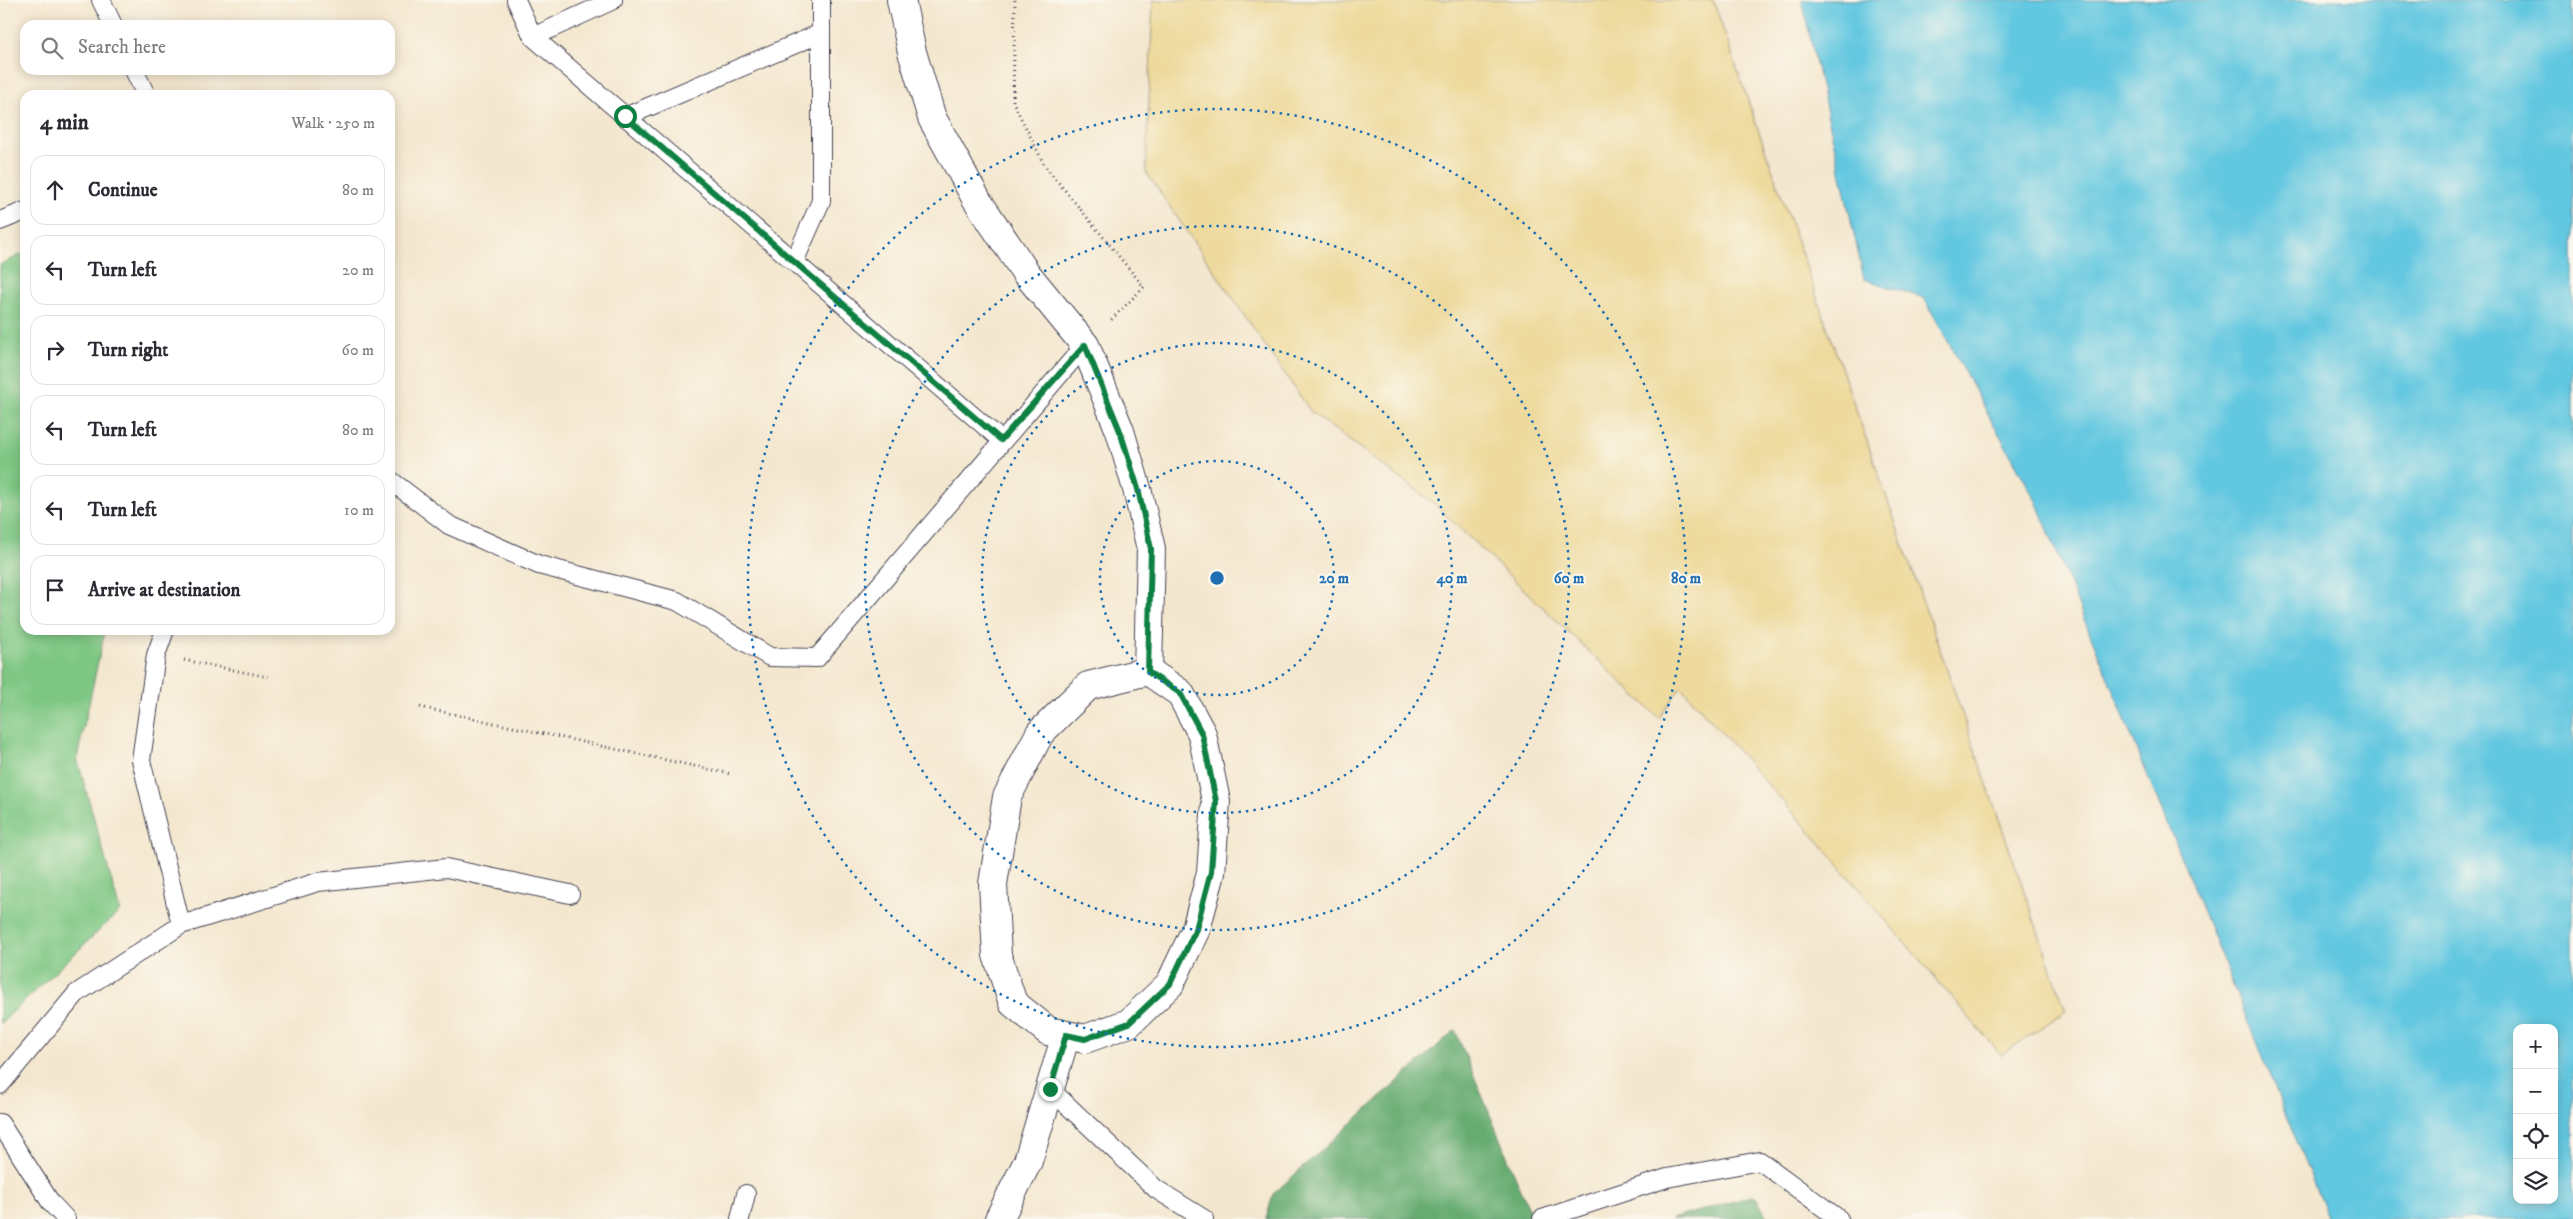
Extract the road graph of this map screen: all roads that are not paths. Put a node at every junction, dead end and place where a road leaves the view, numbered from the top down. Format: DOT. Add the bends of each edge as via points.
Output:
graph roads {
  1 [pos="101,0"];
  2 [pos="516,0"];
  3 [pos="613,0"];
  4 [pos="821,0"];
  5 [pos="901,0"];
  6 [pos="111,20"];
  7 [pos="821,33"];
  8 [pos="533,37"];
  9 [pos="136,75"];
  10 [pos="144,90"];
  11 [pos="625,116"];
  12 [pos="20,213"];
  13 [pos="0,221"];
  14 [pos="794,262"];
  15 [pos="1085,345"];
  16 [pos="1001,440"];
  17 [pos="395,484"];
  18 [pos="163,635"];
  19 [pos="1148,672"];
  20 [pos="570,894"];
  21 [pos="181,925"];
  22 [pos="1066,1035"];
  23 [pos="0,1085"];
  24 [pos="1050,1089"];
  25 [pos="0,1124"];
  26 [pos="746,1194"];
  27 [pos="66,1219"];
  28 [pos="740,1219"];
  29 [pos="999,1219"];
  30 [pos="1204,1219"];
  31 [pos="1542,1219"];
  32 [pos="1838,1219"];
  1 -- 6 [label="lane"];
  2 -- 8 [label="lane"];
  3 -- 8 [label="lane"];
  4 -- 7 [label="lane"];
  5 -- 15 [label="street" via="912,52 932,118 977,200 1026,273"];
  7 -- 11 [label="lane"];
  7 -- 14 [label="lane" via="821,201"];
  8 -- 11 [label="lane"];
  9 -- 10 [label="lane"];
  11 -- 14 [label="lane"];
  12 -- 13 [label="lane"];
  14 -- 16 [label="lane"];
  15 -- 16 [label="lane"];
  15 -- 19 [label="street" via="1120,431 1138,489 1151,549"];
  16 -- 17 [label="lane" via="817,658 770,657 677,601 539,565 449,525"];
  18 -- 21 [label="lane" via="156,655 141,760"];
  19 -- 22 [label="street" via="1180,693 1202,734 1216,801 1211,872 1196,929 1170,984 1129,1023 1085,1039"];
  19 -- 22 [label="street" via="1088,686 1040,733 1007,797 992,884 997,954 1013,1002 1048,1031"];
  20 -- 21 [label="lane" via="446,868 318,882"];
  21 -- 23 [label="lane" via="77,993"];
  22 -- 24 [label="street"];
  24 -- 29 [label="street" via="1028,1162"];
  24 -- 30 [label="lane" via="1156,1190"];
  25 -- 27 [label="lane"];
  26 -- 28 [label="lane"];
  31 -- 32 [label="lane" via="1667,1178 1760,1161"];
}
